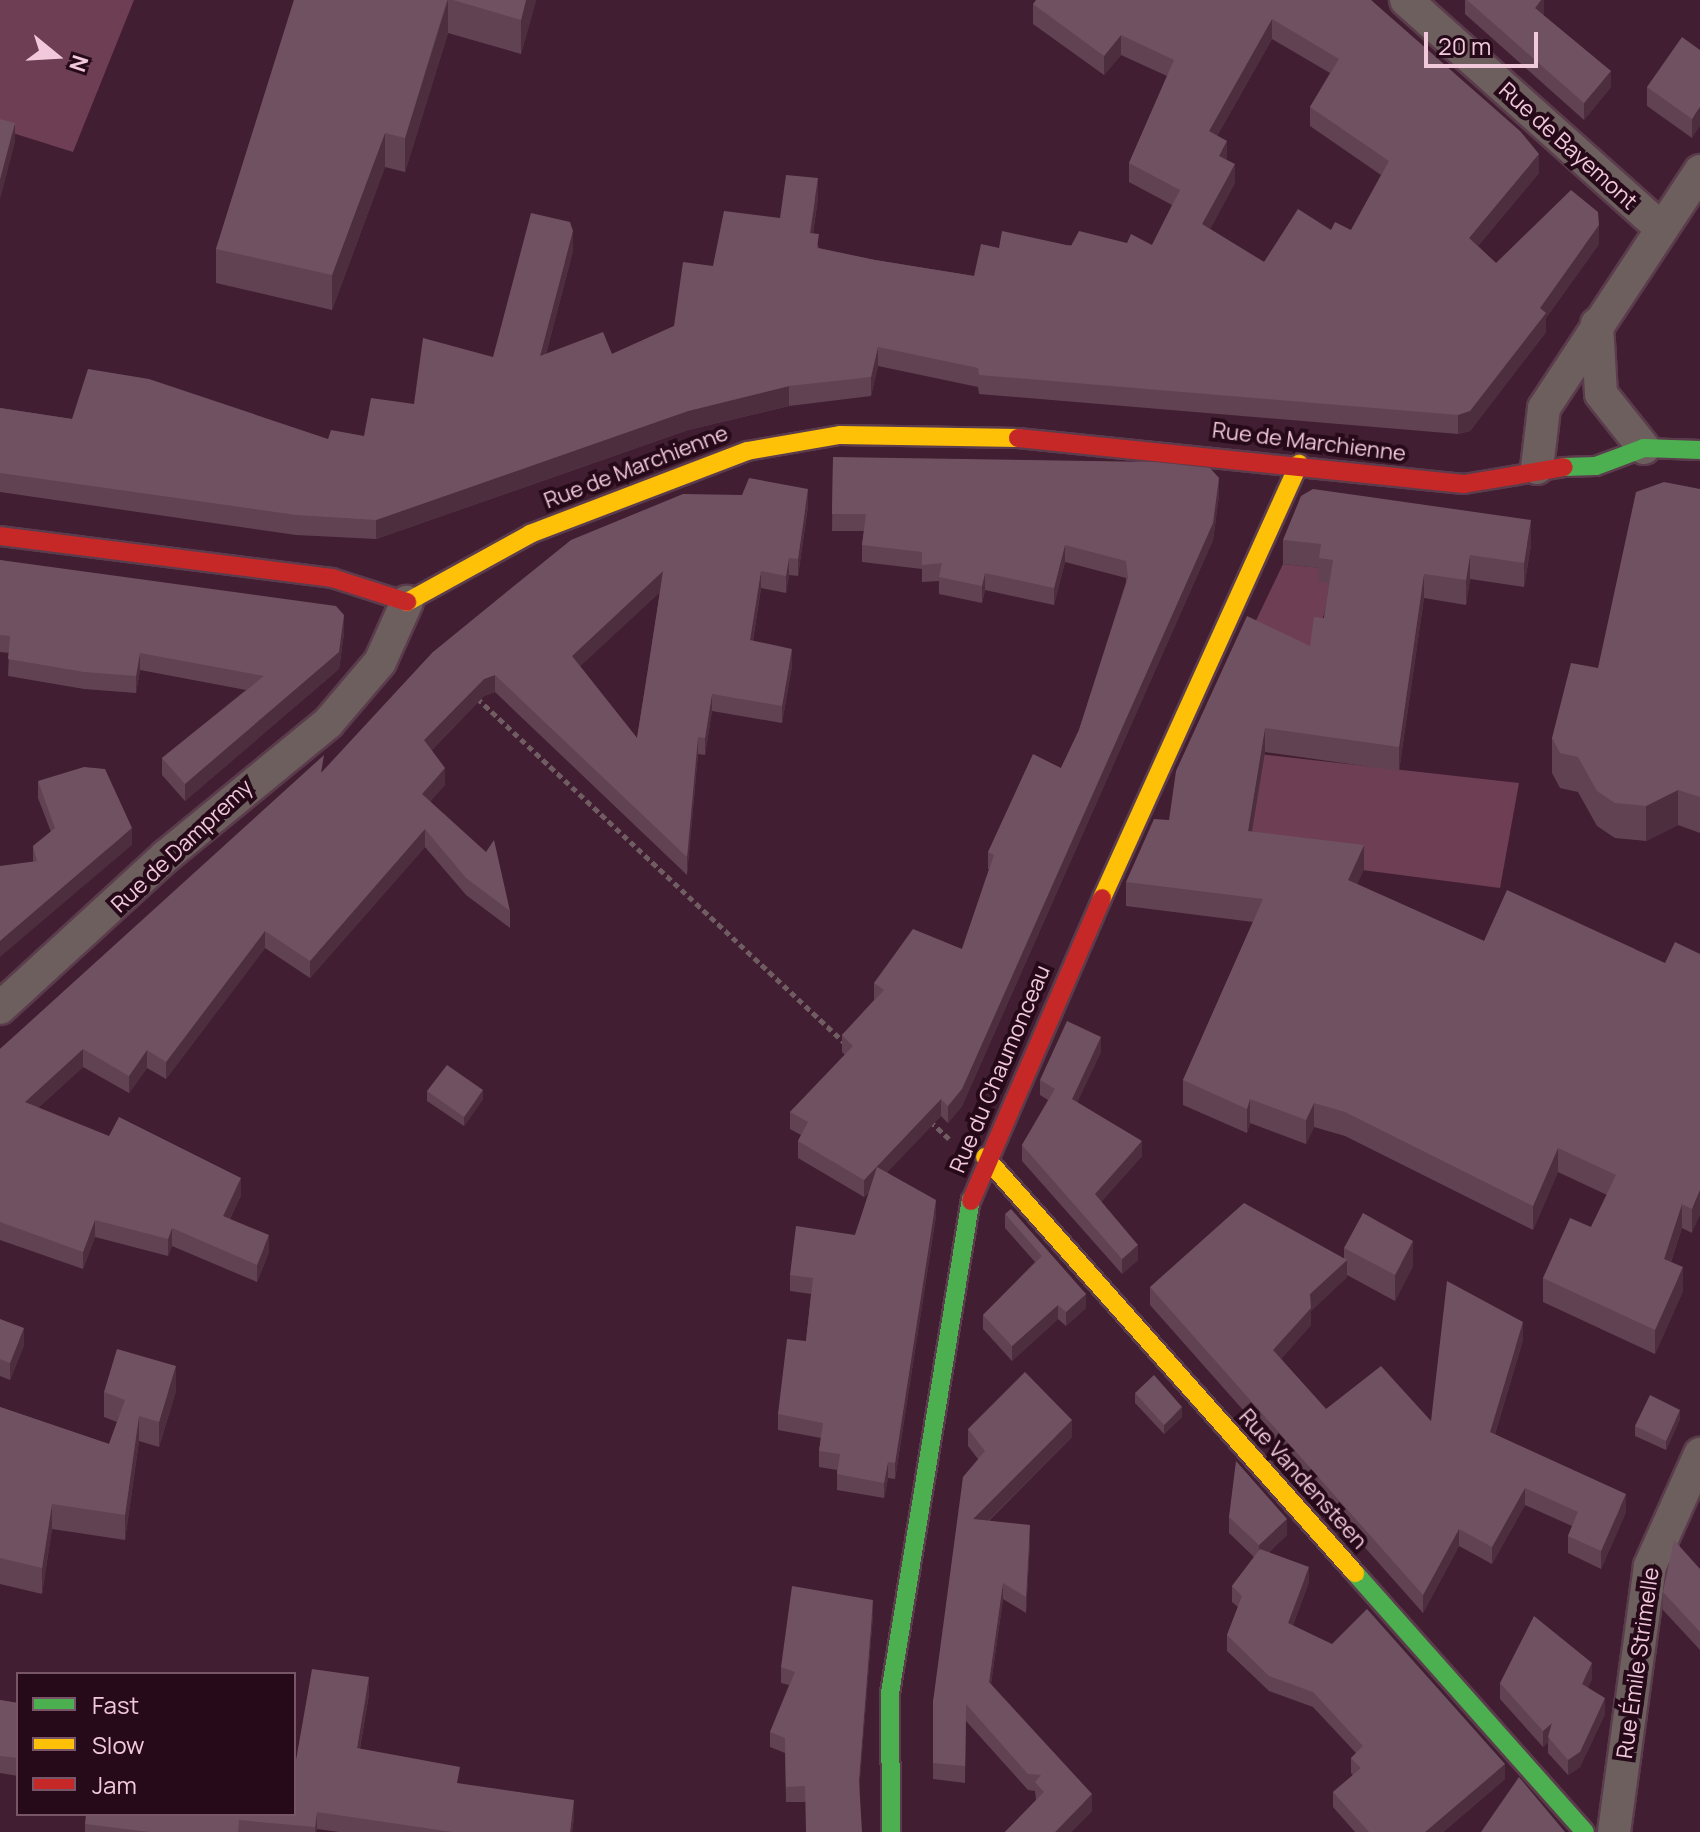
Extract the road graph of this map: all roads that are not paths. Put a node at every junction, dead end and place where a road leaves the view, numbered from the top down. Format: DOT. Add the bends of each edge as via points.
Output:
graph roads {
  1 [pos="1406,0"];
  2 [pos="1700,171"];
  3 [pos="1660,227"];
  4 [pos="1597,318"];
  5 [pos="1644,448"];
  6 [pos="1700,450"];
  7 [pos="1299,464"];
  8 [pos="1537,468"];
  9 [pos="0,536"];
  10 [pos="407,602"];
  11 [pos="0,1008"];
  12 [pos="985,1157"];
  13 [pos="1700,1454"];
  14 [pos="891,1832"];
  15 [pos="1585,1832"];
  16 [pos="1614,1832"];
  1 -- 3 [label="street, Rue de Bayemont"];
  2 -- 3 [label="street"];
  3 -- 4 [label="street"];
  4 -- 5 [label="street" via="1594,372 1601,394"];
  4 -- 8 [label="street" via="1544,408"];
  5 -- 6 [label="street"];
  5 -- 8 [label="street, Rue de Marchienne" via="1596,466"];
  7 -- 8 [label="street, Rue de Marchienne" via="1455,483"];
  7 -- 10 [label="street, Rue de Marchienne" via="949,432 821,438 717,460 580,512"];
  7 -- 12 [label="street, Rue du Chaumonceau"];
  9 -- 10 [label="street" via="340,580"];
  10 -- 11 [label="street, Rue de Dampremy" via="380,662 328,723 166,856"];
  12 -- 14 [label="street, Rue du Chaumonceau" via="962,1228 890,1693"];
  12 -- 15 [label="street, Rue Vandensteen"];
  13 -- 16 [label="street, Rue Émile Strimelle" via="1650,1566"];
}
